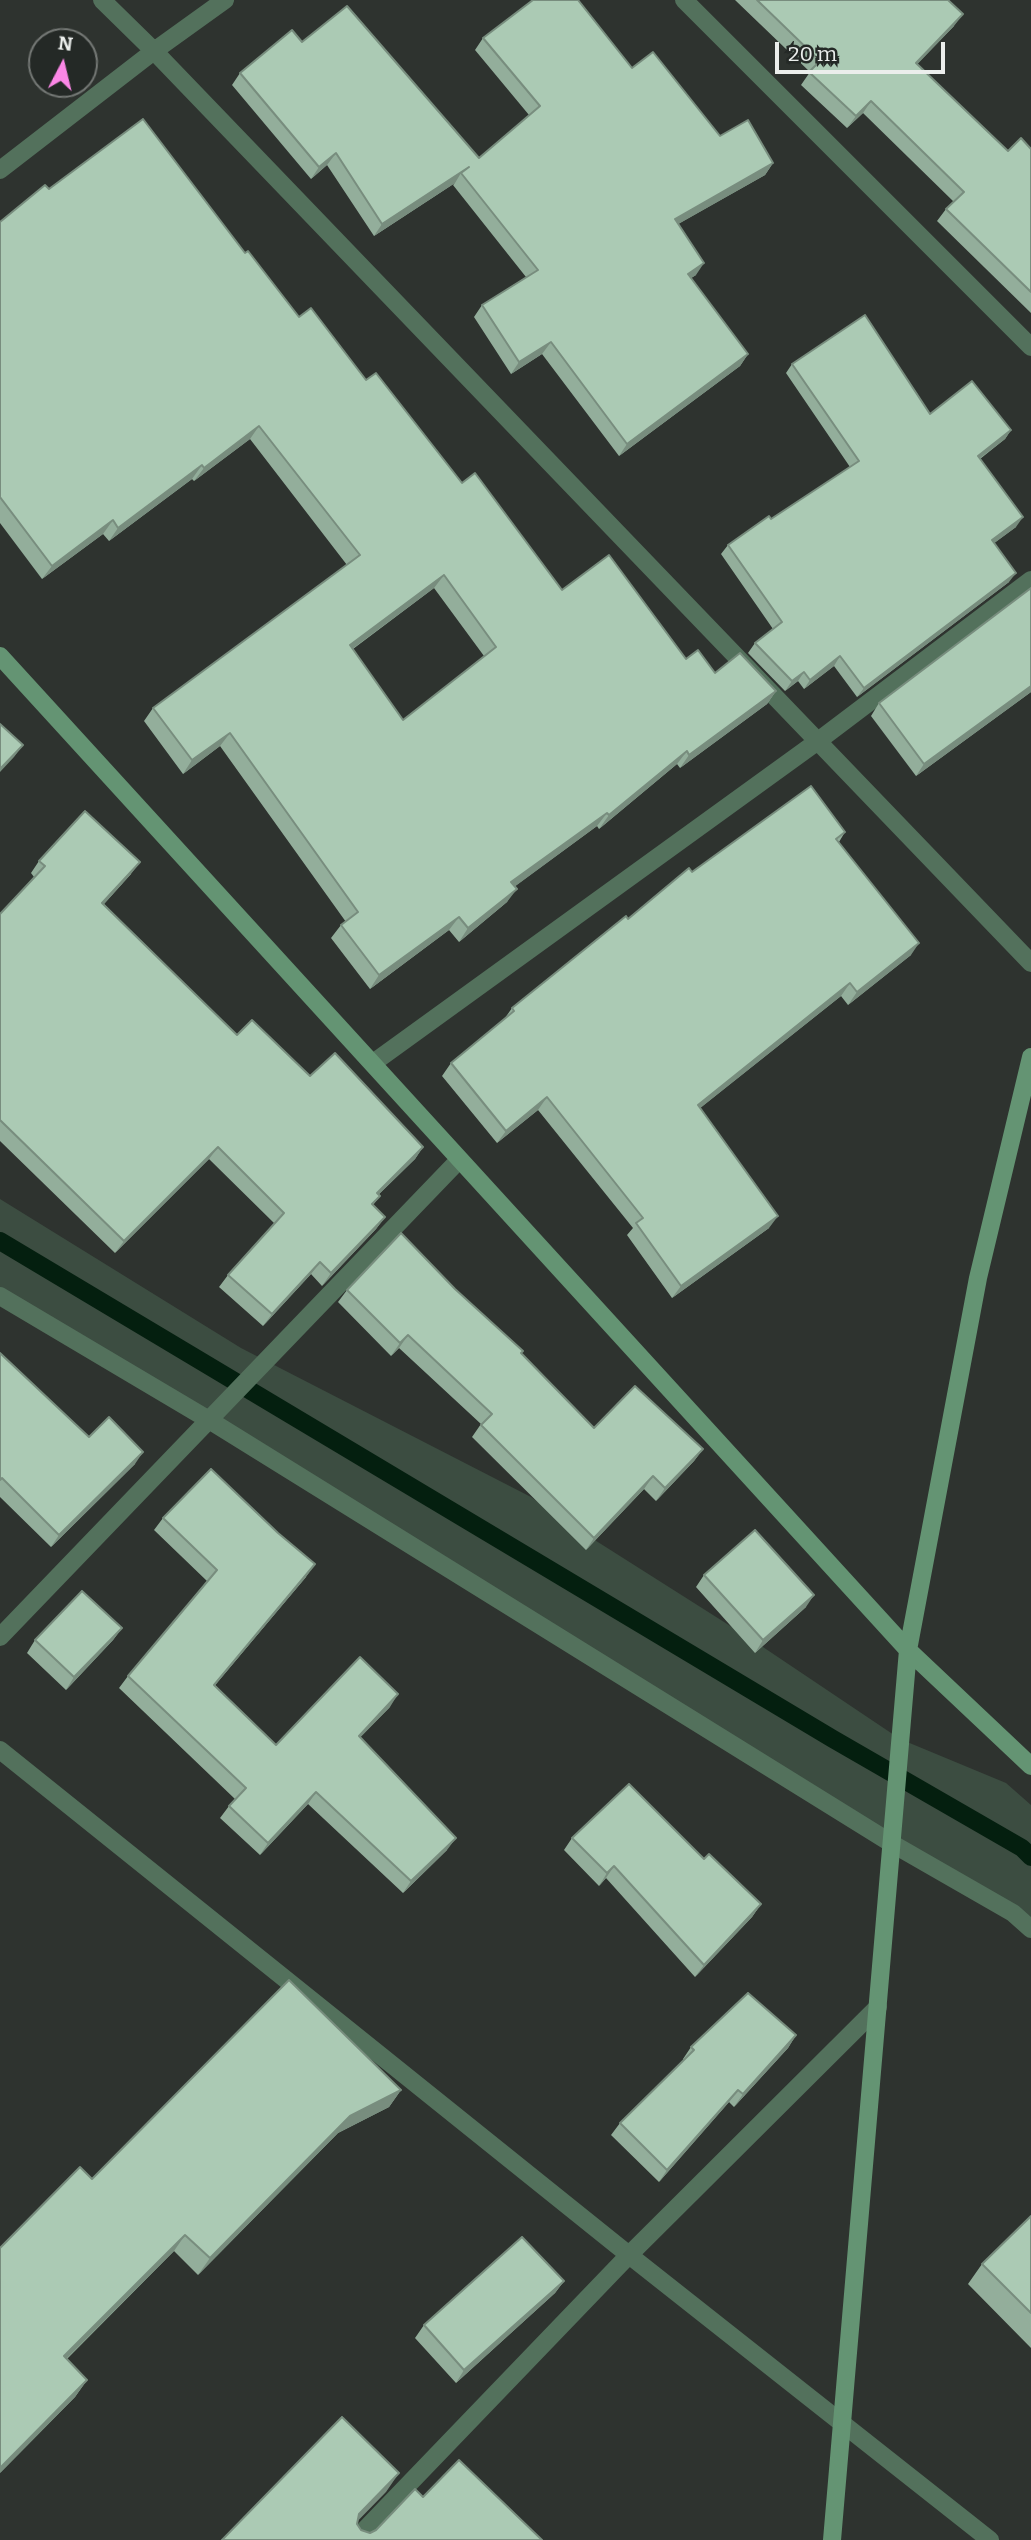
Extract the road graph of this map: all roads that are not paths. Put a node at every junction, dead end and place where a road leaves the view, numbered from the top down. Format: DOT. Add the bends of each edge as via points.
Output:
graph roads {
  1 [pos="102,0"];
  2 [pos="225,0"];
  3 [pos="684,0"];
  4 [pos="153,51"];
  5 [pos="0,170"];
  6 [pos="1031,347"];
  7 [pos="1031,580"];
  8 [pos="0,656"];
  9 [pos="818,741"];
  10 [pos="1031,963"];
  11 [pos="1031,1057"];
  12 [pos="373,1063"];
  13 [pos="459,1160"];
  14 [pos="0,1296"];
  15 [pos="209,1420"];
  16 [pos="0,1637"];
  17 [pos="908,1650"];
  18 [pos="0,1750"];
  19 [pos="1031,1766"];
  20 [pos="891,1843"];
  21 [pos="1031,1929"];
  22 [pos="878,2007"];
  23 [pos="629,2255"];
  24 [pos="842,2424"];
  25 [pos="355,2540"];
  26 [pos="832,2540"];
  27 [pos="990,2540"];
  1 -- 4 [label="street"];
  2 -- 4 [label="street"];
  3 -- 6 [label="street"];
  4 -- 5 [label="street"];
  4 -- 9 [label="street"];
  7 -- 9 [label="street"];
  8 -- 12 [label="street"];
  9 -- 10 [label="street"];
  9 -- 12 [label="street"];
  11 -- 17 [label="street" via="978,1278"];
  12 -- 13 [label="street"];
  13 -- 15 [label="street"];
  13 -- 17 [label="street"];
  14 -- 15 [label="street"];
  15 -- 16 [label="street"];
  15 -- 20 [label="street"];
  17 -- 19 [label="street"];
  17 -- 20 [label="street"];
  18 -- 23 [label="street"];
  20 -- 21 [label="street" via="1013,1913"];
  20 -- 22 [label="street"];
  22 -- 23 [label="street"];
  22 -- 24 [label="street"];
  23 -- 24 [label="street"];
  23 -- 25 [label="street"];
  24 -- 26 [label="street"];
  24 -- 27 [label="street"];
}
